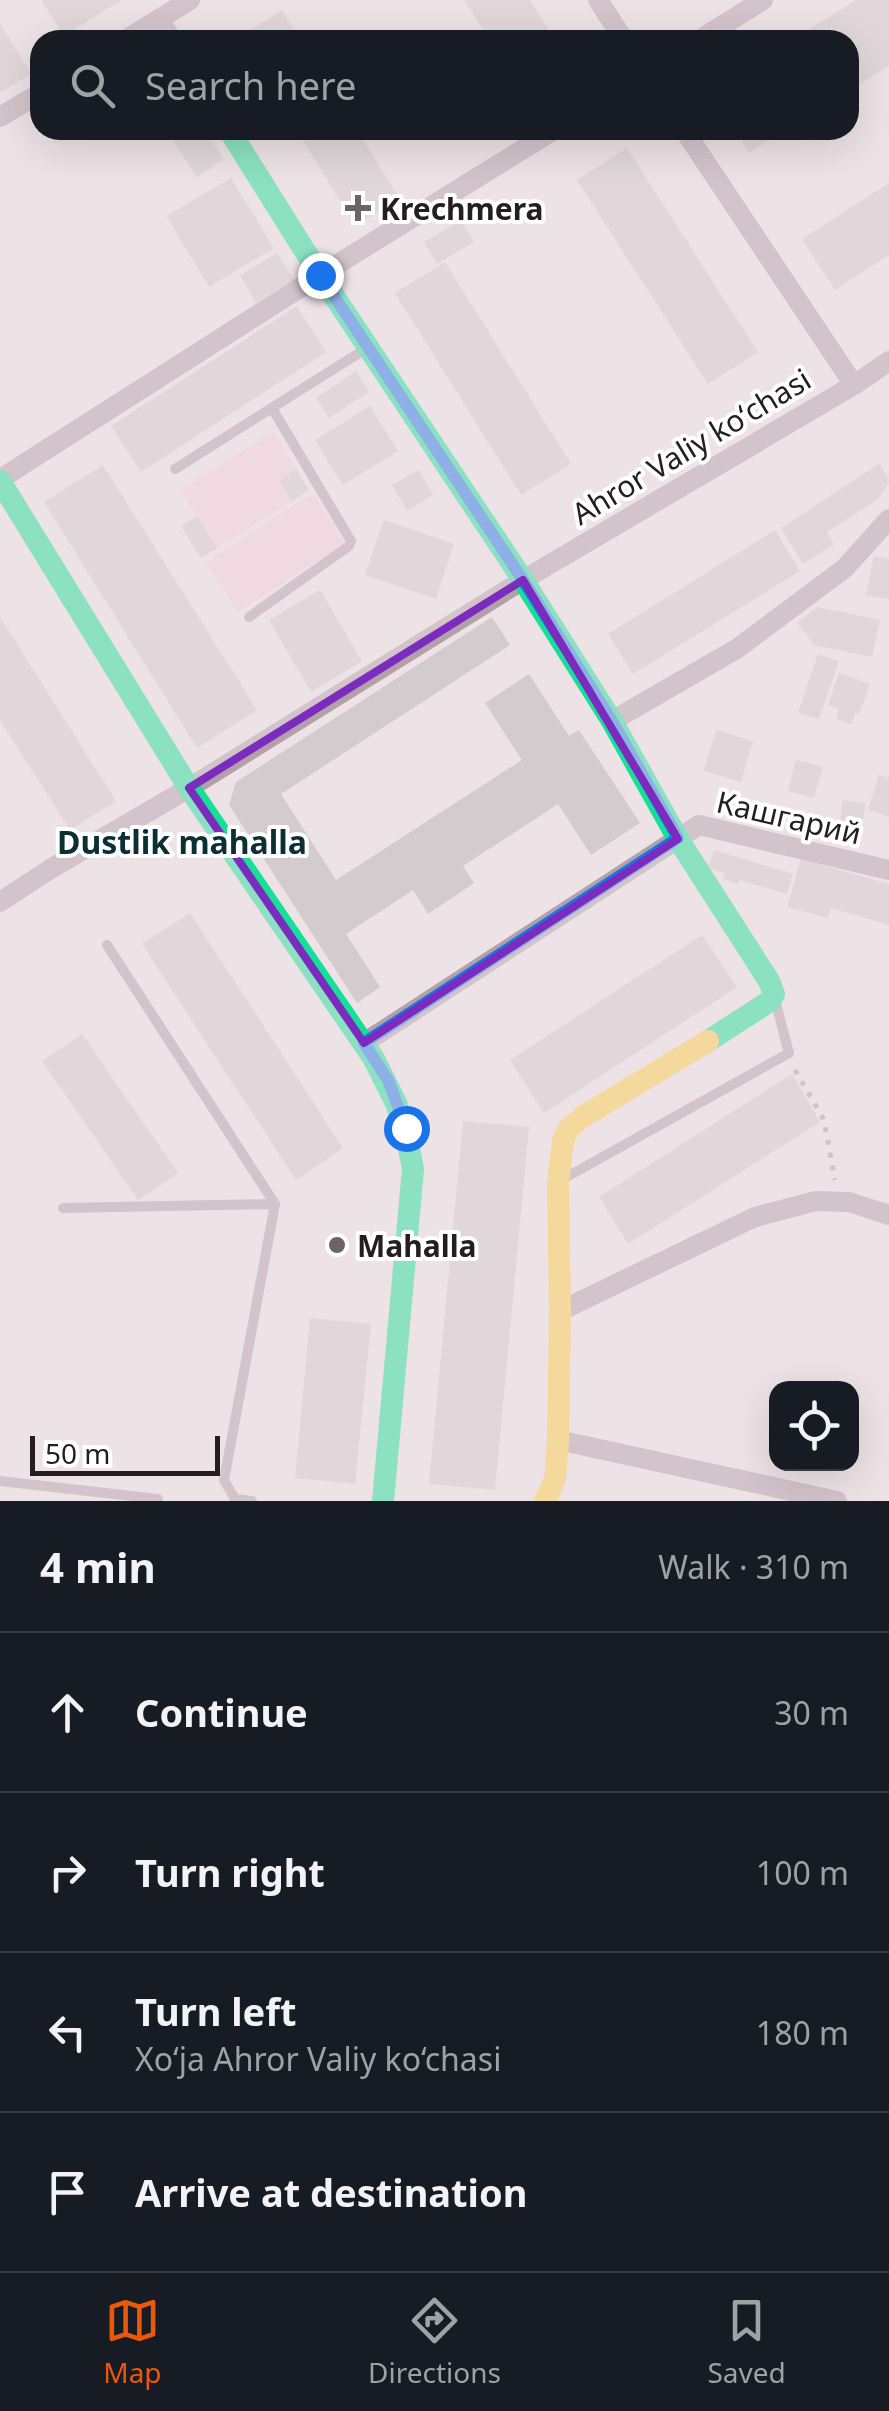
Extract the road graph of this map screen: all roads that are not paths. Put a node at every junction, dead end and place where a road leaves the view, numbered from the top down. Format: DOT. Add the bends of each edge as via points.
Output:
graph roads {
  1 [pos="190,0"];
  2 [pos="598,0"];
  3 [pos="763,0"];
  4 [pos="159,19"];
  5 [pos="141,30"];
  6 [pos="166,30"];
  7 [pos="618,30"];
  8 [pos="715,30"];
  9 [pos="30,99"];
  10 [pos="0,117"];
  11 [pos="234,140"];
  12 [pos="538,140"];
  13 [pos="691,140"];
  14 [pos="320,275"];
  15 [pos="368,348"];
  16 [pos="889,361"];
  17 [pos="854,385"];
  18 [pos="272,408"];
  19 [pos="175,469"];
  20 [pos="0,480"];
  21 [pos="889,520"];
  22 [pos="523,580"];
  23 [pos="249,617"];
  24 [pos="612,721"];
  25 [pos="189,788"];
  26 [pos="678,838"];
  27 [pos="889,870"];
  28 [pos="0,902"];
  29 [pos="108,945"];
  30 [pos="774,994"];
  31 [pos="364,1043"];
  32 [pos="558,1182"];
  33 [pos="276,1204"];
  34 [pos="63,1208"];
  35 [pos="889,1215"];
  36 [pos="560,1312"];
  37 [pos="558,1440"];
  38 [pos="0,1481"];
  39 [pos="158,1499"];
  40 [pos="252,1501"];
  41 [pos="384,1501"];
  42 [pos="545,1501"];
  43 [pos="838,1501"];
  1 -- 4 [label="street"];
  2 -- 7 [label="street"];
  3 -- 8 [label="street"];
  4 -- 5 [label="street"];
  4 -- 6 [label="street"];
  9 -- 10 [label="street"];
  11 -- 14 [label="street"];
  12 -- 14 [label="street"];
  13 -- 17 [label="street"];
  14 -- 15 [label="street"];
  14 -- 20 [label="street"];
  15 -- 18 [label="lane"];
  15 -- 22 [label="street"];
  16 -- 17 [label="street, Ahror Valiy koʻchasi"];
  17 -- 22 [label="street, Ahror Valiy koʻchasi"];
  18 -- 19 [label="lane"];
  18 -- 23 [label="lane" via="351,541"];
  20 -- 25 [label="street" via="14,514"];
  21 -- 24 [label="street" via="845,568 738,648"];
  22 -- 24 [label="street"];
  22 -- 25 [label="street, Ahror Valiy koʻchasi"];
  24 -- 26 [label="street"];
  25 -- 28 [label="street, Ahror Valiy koʻchasi"];
  25 -- 31 [label="street"];
  26 -- 27 [label="street, Кашгарий" via="699,825"];
  26 -- 30 [label="street"];
  26 -- 31 [label="street"];
  29 -- 33 [label="lane"];
  30 -- 32 [label="street" via="569,1128"];
  30 -- 32 [label="lane" via="788,1053"];
  31 -- 41 [label="street" via="388,1080 412,1169"];
  32 -- 36 [label="street"];
  33 -- 34 [label="lane"];
  33 -- 40 [label="lane" via="224,1480 235,1499"];
  35 -- 36 [label="street" via="849,1202 816,1201 754,1218"];
  36 -- 37 [label="street"];
  37 -- 42 [label="street"];
  37 -- 43 [label="street"];
  38 -- 39 [label="lane"];
}
